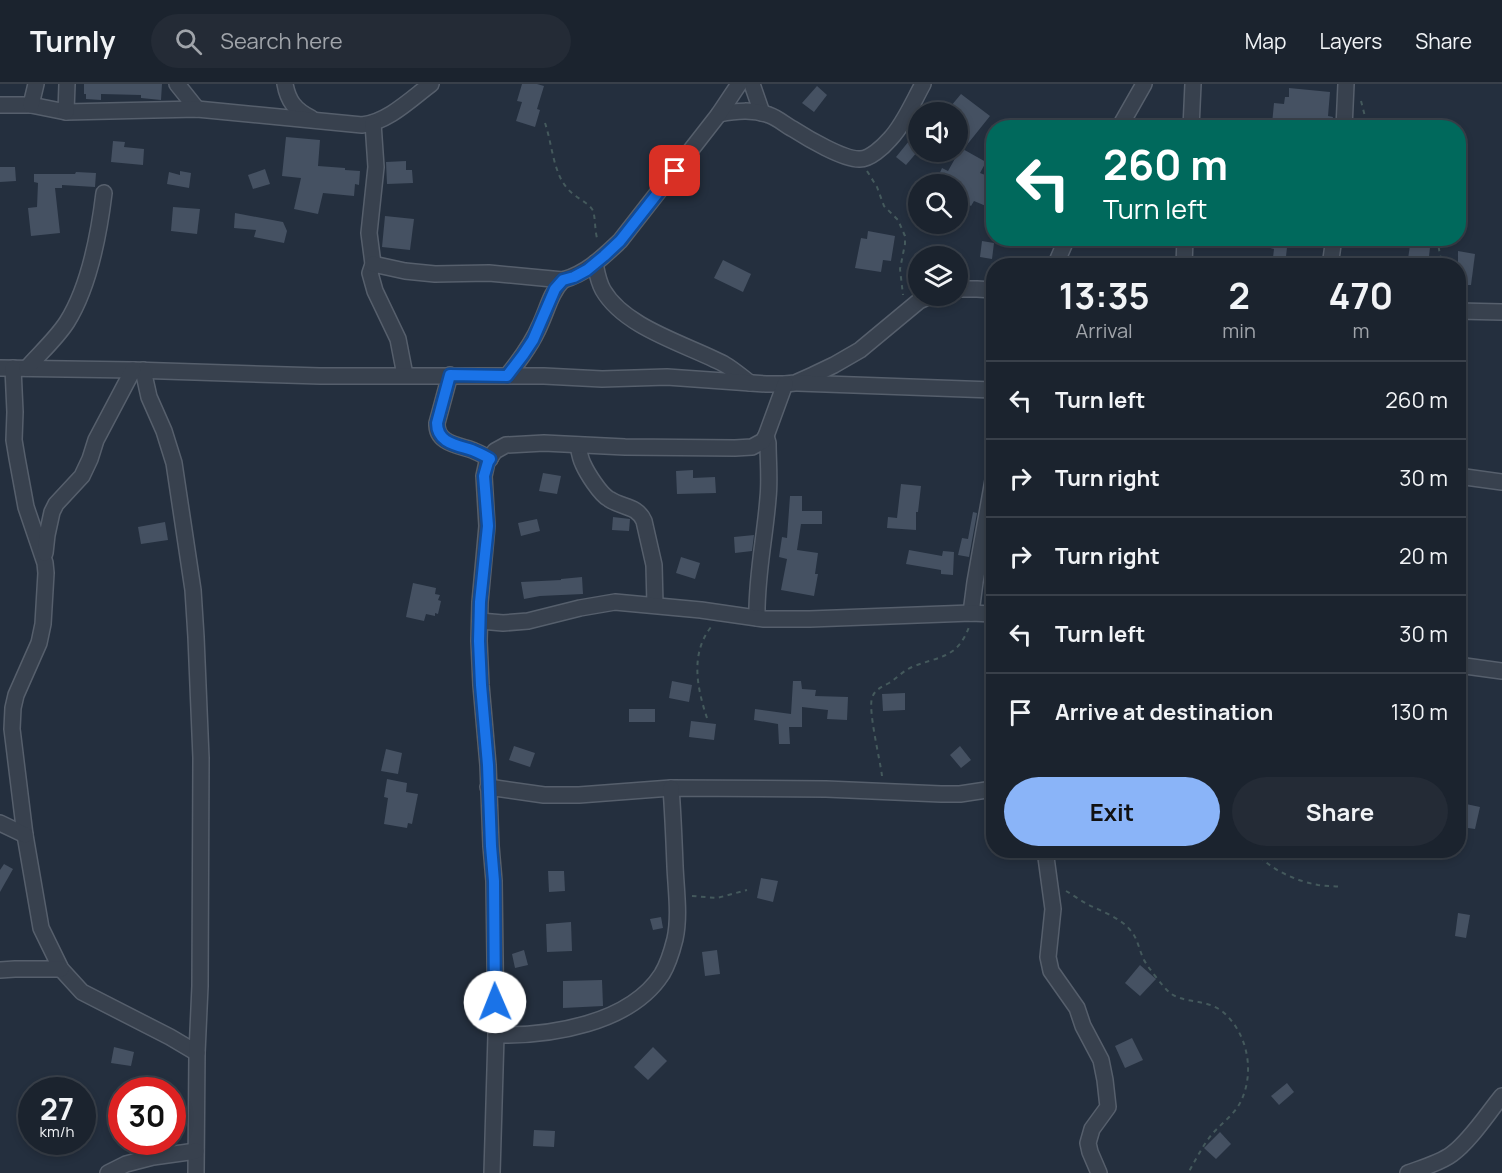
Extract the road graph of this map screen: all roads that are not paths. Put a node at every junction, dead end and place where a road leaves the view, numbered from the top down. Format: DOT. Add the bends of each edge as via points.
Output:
graph roads {
  1 [pos="36,84"];
  2 [pos="67,84"];
  3 [pos="177,84"];
  4 [pos="285,84"];
  5 [pos="431,84"];
  6 [pos="739,84"];
  7 [pos="752,84"];
  8 [pos="923,84"];
  9 [pos="1144,84"];
  10 [pos="1193,84"];
  11 [pos="1346,84"];
  12 [pos="0,105"];
  13 [pos="31,105"];
  14 [pos="197,109"];
  15 [pos="66,112"];
  16 [pos="762,113"];
  17 [pos="720,114"];
  18 [pos="314,120"];
  19 [pos="1124,120"];
  20 [pos="1191,120"];
  21 [pos="1344,120"];
  22 [pos="373,123"];
  23 [pos="104,193"];
  24 [pos="600,260"];
  25 [pos="373,264"];
  26 [pos="563,280"];
  27 [pos="968,289"];
  28 [pos="986,290"];
  29 [pos="913,306"];
  30 [pos="1466,311"];
  31 [pos="1502,312"];
  32 [pos="13,368"];
  33 [pos="138,370"];
  34 [pos="405,375"];
  35 [pos="450,375"];
  36 [pos="507,376"];
  37 [pos="750,383"];
  38 [pos="790,384"];
  39 [pos="986,390"];
  40 [pos="766,436"];
  41 [pos="578,445"];
  42 [pos="490,459"];
  43 [pos="1466,477"];
  44 [pos="1502,482"];
  45 [pos="986,520"];
  46 [pos="45,562"];
  47 [pos="656,605"];
  48 [pos="972,613"];
  49 [pos="986,614"];
  50 [pos="757,618"];
  51 [pos="480,621"];
  52 [pos="1466,666"];
  53 [pos="1502,671"];
  54 [pos="7,712"];
  55 [pos="488,787"];
  56 [pos="671,788"];
  57 [pos="986,790"];
  58 [pos="0,823"];
  59 [pos="24,835"];
  60 [pos="1046,858"];
  61 [pos="62,969"];
  62 [pos="0,970"];
  63 [pos="496,1035"];
  64 [pos="197,1053"];
  65 [pos="1502,1096"];
  66 [pos="196,1151"];
  67 [pos="108,1173"];
  68 [pos="196,1173"];
  69 [pos="492,1173"];
  70 [pos="1099,1173"];
  71 [pos="1408,1173"];
  1 -- 13 [label="street"];
  2 -- 15 [label="street"];
  3 -- 14 [label="street"];
  4 -- 18 [label="street" via="294,107"];
  5 -- 22 [label="street"];
  6 -- 17 [label="street"];
  7 -- 16 [label="street"];
  8 -- 16 [label="street" via="891,139 862,159 838,153"];
  9 -- 19 [label="street"];
  10 -- 20 [label="street"];
  11 -- 21 [label="street"];
  12 -- 13 [label="street"];
  13 -- 15 [label="street"];
  14 -- 15 [label="street"];
  14 -- 18 [label="street"];
  16 -- 17 [label="street"];
  17 -- 24 [label="street" via="620,241"];
  18 -- 22 [label="street"];
  22 -- 25 [label="street" via="376,167 369,233"];
  23 -- 32 [label="street" via="100,223 75,309 65,325"];
  24 -- 26 [label="street"];
  24 -- 37 [label="street" via="597,277 614,305 642,325 725,365"];
  25 -- 26 [label="street" via="435,274 489,273"];
  25 -- 34 [label="street" via="372,281 398,339"];
  26 -- 36 [label="street" via="555,289 533,340"];
  27 -- 28 [label="street"];
  29 -- 38 [label="street" via="860,350"];
  30 -- 31 [label="street"];
  32 -- 33 [label="street"];
  32 -- 46 [label="street" via="14,440 27,507"];
  33 -- 34 [label="street"];
  33 -- 46 [label="street" via="96,440 82,476 52,512"];
  33 -- 64 [label="street" via="174,463 193,590 201,758"];
  34 -- 35 [label="street"];
  35 -- 36 [label="street"];
  35 -- 42 [label="street" via="437,423 439,434 449,443"];
  36 -- 37 [label="street" via="667,377"];
  37 -- 38 [label="street"];
  38 -- 39 [label="street"];
  38 -- 40 [label="street"];
  40 -- 41 [label="street" via="752,447"];
  40 -- 50 [label="street" via="769,494 759,565"];
  41 -- 42 [label="street" via="506,446"];
  41 -- 47 [label="street" via="584,466 606,497 635,510 644,521 654,565"];
  42 -- 51 [label="street" via="484,476 488,526"];
  43 -- 44 [label="street"];
  45 -- 48 [label="street"];
  46 -- 54 [label="street" via="39,643"];
  47 -- 50 [label="street"];
  47 -- 51 [label="street" via="615,602 528,621"];
  48 -- 49 [label="street"];
  48 -- 50 [label="street"];
  51 -- 55 [label="street"];
  52 -- 53 [label="street"];
  54 -- 59 [label="street"];
  55 -- 56 [label="street" via="544,795"];
  55 -- 63 [label="street"];
  56 -- 57 [label="street" via="960,794"];
  56 -- 63 [label="street" via="678,914 670,957 662,974 636,1001 603,1019 572,1027"];
  58 -- 59 [label="street"];
  59 -- 61 [label="street" via="41,928"];
  60 -- 70 [label="street" via="1053,909 1048,957 1051,971 1077,1008 1101,1060 1105,1080 1108,1107 1092,1129 1088,1143"];
  61 -- 62 [label="street"];
  61 -- 64 [label="street" via="82,992"];
  63 -- 69 [label="street"];
  64 -- 66 [label="street"];
  65 -- 71 [label="street" via="1452,1154"];
  66 -- 67 [label="street" via="153,1157"];
  66 -- 68 [label="street"];
}
